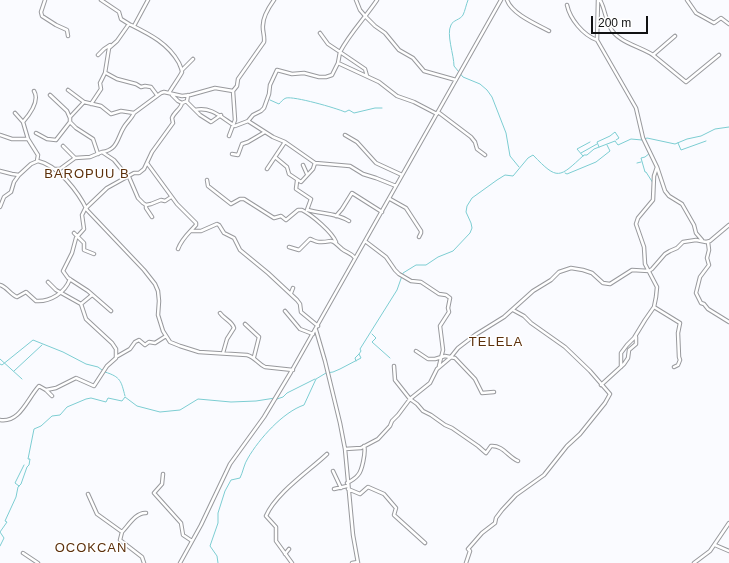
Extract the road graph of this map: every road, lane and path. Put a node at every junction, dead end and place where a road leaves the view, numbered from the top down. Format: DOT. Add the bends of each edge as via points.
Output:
graph roads {
  1 [pos="45,0"];
  2 [pos="101,0"];
  3 [pos="148,0"];
  4 [pos="274,0"];
  5 [pos="356,0"];
  6 [pos="377,0"];
  7 [pos="501,0"];
  8 [pos="507,0"];
  9 [pos="599,0"];
  10 [pos="687,0"];
  11 [pos="568,5"];
  12 [pos="366,17"];
  13 [pos="129,24"];
  14 [pos="729,24"];
  15 [pos="134,26"];
  16 [pos="548,31"];
  17 [pos="320,33"];
  18 [pos="68,36"];
  19 [pos="675,36"];
  20 [pos="597,40"];
  21 [pos="111,45"];
  22 [pos="340,52"];
  23 [pos="98,55"];
  24 [pos="653,55"];
  25 [pos="719,55"];
  26 [pos="193,59"];
  27 [pos="338,63"];
  28 [pos="182,70"];
  29 [pos="105,73"];
  30 [pos="367,76"];
  31 [pos="456,80"];
  32 [pos="68,90"];
  33 [pos="34,91"];
  34 [pos="233,91"];
  35 [pos="50,94"];
  36 [pos="170,94"];
  37 [pos="157,95"];
  38 [pos="188,95"];
  39 [pos="84,102"];
  40 [pos="186,102"];
  41 [pos="182,103"];
  42 [pos="91,104"];
  43 [pos="195,110"];
  44 [pos="15,113"];
  45 [pos="438,113"];
  46 [pos="134,114"];
  47 [pos="221,115"];
  48 [pos="70,120"];
  49 [pos="248,121"];
  50 [pos="23,122"];
  51 [pos="233,125"];
  52 [pos="36,132"];
  53 [pos="265,132"];
  54 [pos="0,135"];
  55 [pos="345,135"];
  56 [pos="229,136"];
  57 [pos="28,139"];
  58 [pos="286,142"];
  59 [pos="63,146"];
  60 [pos="102,152"];
  61 [pos="98,154"];
  62 [pos="232,154"];
  63 [pos="484,155"];
  64 [pos="275,157"];
  65 [pos="75,158"];
  66 [pos="38,162"];
  67 [pos="147,163"];
  68 [pos="315,163"];
  69 [pos="303,165"];
  70 [pos="267,168"];
  71 [pos="657,168"];
  72 [pos="54,169"];
  73 [pos="0,171"];
  74 [pos="19,174"];
  75 [pos="308,174"];
  76 [pos="402,175"];
  77 [pos="129,177"];
  78 [pos="207,180"];
  79 [pos="297,180"];
  80 [pos="396,186"];
  81 [pos="172,197"];
  82 [pos="390,198"];
  83 [pos="146,205"];
  84 [pos="0,207"];
  85 [pos="86,208"];
  86 [pos="307,211"];
  87 [pos="382,212"];
  88 [pos="152,216"];
  89 [pos="336,216"];
  90 [pos="349,222"];
  91 [pos="729,225"];
  92 [pos="191,231"];
  93 [pos="74,233"];
  94 [pos="77,237"];
  95 [pos="419,237"];
  96 [pos="365,241"];
  97 [pos="703,241"];
  98 [pos="336,242"];
  99 [pos="708,242"];
  100 [pos="289,247"];
  101 [pos="178,249"];
  102 [pos="94,254"];
  103 [pos="355,258"];
  104 [pos="649,270"];
  105 [pos="70,279"];
  106 [pos="48,282"];
  107 [pos="0,285"];
  108 [pos="293,288"];
  109 [pos="60,293"];
  110 [pos="291,293"];
  111 [pos="92,295"];
  112 [pos="81,304"];
  113 [pos="654,307"];
  114 [pos="513,310"];
  115 [pos="110,311"];
  116 [pos="285,311"];
  117 [pos="220,313"];
  118 [pos="729,322"];
  119 [pos="245,324"];
  120 [pos="318,326"];
  121 [pos="316,330"];
  122 [pos="313,334"];
  123 [pos="166,336"];
  124 [pos="636,336"];
  125 [pos="416,351"];
  126 [pos="223,353"];
  127 [pos="116,357"];
  128 [pos="254,357"];
  129 [pos="440,357"];
  130 [pos="451,357"];
  131 [pos="394,366"];
  132 [pos="439,366"];
  133 [pos="621,367"];
  134 [pos="674,367"];
  135 [pos="293,370"];
  136 [pos="602,385"];
  137 [pos="46,390"];
  138 [pos="494,392"];
  139 [pos="52,396"];
  140 [pos="410,399"];
  141 [pos="0,420"];
  142 [pos="364,446"];
  143 [pos="345,449"];
  144 [pos="327,454"];
  145 [pos="518,461"];
  146 [pos="333,471"];
  147 [pos="163,474"];
  148 [pos="348,486"];
  149 [pos="341,488"];
  150 [pos="334,489"];
  151 [pos="88,494"];
  152 [pos="146,513"];
  153 [pos="729,523"];
  154 [pos="122,532"];
  155 [pos="192,541"];
  156 [pos="425,543"];
  157 [pos="715,545"];
  158 [pos="289,549"];
  159 [pos="729,551"];
  160 [pos="23,552"];
  161 [pos="285,554"];
  162 [pos="358,562"];
  163 [pos="38,563"];
  164 [pos="144,563"];
  165 [pos="180,563"];
  166 [pos="292,563"];
  167 [pos="352,563"];
  168 [pos="466,563"];
  169 [pos="694,563"];
  1 -- 18 [label="street" via="42,16 67,30"];
  2 -- 13 [label="street" via="120,13 122,19"];
  3 -- 15 [label="street"];
  4 -- 34 [label="street" via="262,26 264,42 238,79"];
  5 -- 12 [label="street"];
  6 -- 12 [label="street"];
  7 -- 31 [label="street"];
  8 -- 16 [label="street" via="518,13"];
  9 -- 20 [label="street"];
  9 -- 24 [label="street" via="616,35"];
  10 -- 14 [label="street" via="694,12 699,15 714,23 721,18"];
  11 -- 20 [label="street" via="569,13 583,31"];
  12 -- 22 [label="street"];
  12 -- 31 [label="street" via="385,32 399,50 413,58 424,71"];
  13 -- 15 [label="street"];
  13 -- 21 [label="street" via="117,42"];
  15 -- 28 [label="street" via="163,43 177,59"];
  17 -- 22 [label="street" via="328,44"];
  19 -- 24 [label="street"];
  20 -- 71 [label="street" via="636,108 643,138"];
  21 -- 23 [label="street"];
  21 -- 29 [label="street"];
  22 -- 27 [label="street"];
  22 -- 30 [label="street" via="366,69"];
  24 -- 25 [label="street" via="686,82"];
  26 -- 28 [label="street"];
  27 -- 30 [label="street"];
  27 -- 49 [label="street" via="332,75 326,77 277,70 263,110 256,112"];
  28 -- 36 [label="street"];
  29 -- 37 [label="street" via="141,87 151,87"];
  29 -- 42 [label="street" via="101,80 101,89"];
  30 -- 45 [label="street" via="397,96"];
  31 -- 45 [label="street"];
  32 -- 39 [label="street"];
  33 -- 50 [label="street" via="36,102"];
  34 -- 38 [label="street" via="215,88"];
  34 -- 51 [label="street"];
  35 -- 48 [label="street" via="67,111"];
  36 -- 37 [label="street"];
  36 -- 38 [label="street"];
  36 -- 41 [label="street"];
  37 -- 46 [label="street"];
  38 -- 40 [label="street"];
  39 -- 42 [label="street"];
  39 -- 48 [label="street"];
  40 -- 41 [label="street"];
  40 -- 43 [label="street"];
  41 -- 67 [label="street" via="172,117 170,129 152,152"];
  42 -- 46 [label="street" via="101,106 111,114 121,111"];
  43 -- 47 [label="street" via="203,109"];
  43 -- 47 [label="street" via="210,122"];
  44 -- 50 [label="street"];
  45 -- 63 [label="street" via="471,137 477,149"];
  45 -- 76 [label="street"];
  46 -- 60 [label="street" via="113,148"];
  47 -- 51 [label="street"];
  48 -- 52 [label="street" via="56,140 47,139"];
  48 -- 61 [label="street" via="76,128 93,139"];
  49 -- 51 [label="street"];
  49 -- 53 [label="street"];
  50 -- 57 [label="street"];
  51 -- 56 [label="street"];
  53 -- 58 [label="street"];
  53 -- 62 [label="street" via="242,144 238,155"];
  54 -- 57 [label="street" via="12,139"];
  55 -- 76 [label="street" via="357,142 376,162"];
  57 -- 66 [label="street" via="38,155"];
  58 -- 64 [label="street"];
  58 -- 68 [label="street"];
  59 -- 65 [label="street"];
  60 -- 61 [label="street"];
  60 -- 77 [label="street" via="114,160"];
  61 -- 65 [label="street"];
  64 -- 70 [label="street"];
  64 -- 79 [label="street"];
  65 -- 72 [label="street" via="60,169"];
  66 -- 72 [label="street"];
  66 -- 74 [label="street" via="31,164"];
  67 -- 77 [label="street" via="142,171"];
  67 -- 81 [label="street"];
  68 -- 75 [label="street"];
  68 -- 80 [label="street" via="350,166 363,174"];
  69 -- 75 [label="street"];
  71 -- 97 [label="street" via="665,192 682,204 696,233"];
  71 -- 104 [label="street" via="653,200 636,224 644,247 645,264"];
  72 -- 85 [label="street" via="82,199"];
  73 -- 74 [label="street"];
  74 -- 84 [label="street" via="11,192 4,197"];
  75 -- 79 [label="street" via="302,182"];
  76 -- 80 [label="street"];
  77 -- 83 [label="street" via="138,198"];
  77 -- 85 [label="street" via="106,188"];
  78 -- 86 [label="street" via="208,186 231,204 244,199 274,218 281,216 286,220 298,210"];
  79 -- 86 [label="street" via="296,189 310,198"];
  80 -- 82 [label="street"];
  81 -- 83 [label="street"];
  81 -- 92 [label="street" via="196,223"];
  82 -- 87 [label="street"];
  82 -- 95 [label="street" via="406,208 421,231"];
  83 -- 88 [label="street"];
  85 -- 94 [label="street" via="82,215 84,229"];
  85 -- 123 [label="street" via="155,284 159,301 158,315"];
  86 -- 89 [label="street"];
  86 -- 98 [label="street"];
  87 -- 89 [label="street" via="352,193"];
  87 -- 96 [label="street"];
  89 -- 90 [label="street"];
  91 -- 99 [label="street"];
  92 -- 101 [label="street" via="184,237"];
  92 -- 110 [label="street" via="201,231 219,225 224,232 234,238 240,250"];
  93 -- 94 [label="street"];
  94 -- 102 [label="street" via="84,243 84,250"];
  94 -- 105 [label="street" via="63,271"];
  96 -- 103 [label="street"];
  96 -- 129 [label="street" via="386,257 399,274 411,281 421,282 450,298 449,312 440,326"];
  97 -- 99 [label="street"];
  97 -- 104 [label="street" via="682,243 665,254 656,266"];
  98 -- 100 [label="street" via="318,242 312,239 300,250"];
  98 -- 103 [label="street"];
  99 -- 118 [label="street" via="709,265 700,277 696,293 701,303"];
  103 -- 120 [label="street"];
  104 -- 113 [label="street" via="657,287"];
  104 -- 114 [label="street" via="632,270 609,285 588,272 567,268 533,291"];
  105 -- 109 [label="street"];
  105 -- 111 [label="street"];
  106 -- 109 [label="street"];
  107 -- 109 [label="street" via="17,297 28,292 37,301 53,298"];
  108 -- 110 [label="street"];
  109 -- 112 [label="street"];
  110 -- 120 [label="street" via="299,302 301,312"];
  111 -- 112 [label="street"];
  111 -- 115 [label="street"];
  112 -- 127 [label="street" via="90,323 116,349"];
  113 -- 124 [label="street"];
  113 -- 134 [label="street" via="680,323 680,360"];
  114 -- 130 [label="street" via="469,339"];
  114 -- 136 [label="street" via="565,347"];
  116 -- 122 [label="street" via="300,329"];
  117 -- 126 [label="street" via="234,328"];
  119 -- 128 [label="street" via="259,337"];
  120 -- 121 [label="street"];
  121 -- 122 [label="street"];
  121 -- 143 [label="street" via="332,385"];
  122 -- 135 [label="street"];
  123 -- 126 [label="street" via="172,343 192,350"];
  123 -- 127 [label="street" via="155,343 145,345 138,340 130,349"];
  124 -- 133 [label="street" via="636,344 629,350 628,358"];
  124 -- 133 [label="street" via="620,354"];
  125 -- 129 [label="street" via="428,359"];
  126 -- 128 [label="street" via="240,353"];
  127 -- 137 [label="street" via="94,386 76,378"];
  128 -- 135 [label="street" via="265,367"];
  129 -- 130 [label="street"];
  129 -- 132 [label="street"];
  130 -- 132 [label="street"];
  130 -- 138 [label="street" via="470,374 482,393"];
  131 -- 140 [label="street" via="395,379"];
  132 -- 140 [label="street" via="430,383"];
  133 -- 136 [label="street"];
  135 -- 155 [label="street" via="264,417 230,464"];
  136 -- 168 [label="street" via="609,394 607,401 544,475 516,495 493,525 482,532 468,549 470,551"];
  137 -- 139 [label="street"];
  137 -- 141 [label="street" via="39,386 13,419"];
  140 -- 142 [label="street" via="378,439"];
  140 -- 145 [label="street" via="423,411 486,453 494,446"];
  142 -- 143 [label="street"];
  142 -- 148 [label="street" via="361,472"];
  143 -- 148 [label="street"];
  144 -- 161 [label="street" via="281,494 267,513 266,516 276,527 276,541"];
  146 -- 149 [label="street"];
  147 -- 155 [label="street" via="162,484 154,493 181,524 183,534"];
  148 -- 149 [label="street"];
  148 -- 156 [label="street" via="360,494 368,487 384,494 396,508 394,515"];
  148 -- 162 [label="street"];
  149 -- 150 [label="street"];
  151 -- 154 [label="street" via="97,514"];
  152 -- 154 [label="street" via="136,517"];
  153 -- 157 [label="street"];
  154 -- 164 [label="street" via="120,540 142,557"];
  155 -- 165 [label="street"];
  157 -- 159 [label="street"];
  157 -- 169 [label="street" via="708,554"];
  158 -- 161 [label="street"];
  160 -- 163 [label="street"];
  161 -- 166 [label="street"];
  162 -- 167 [label="street"];
}
